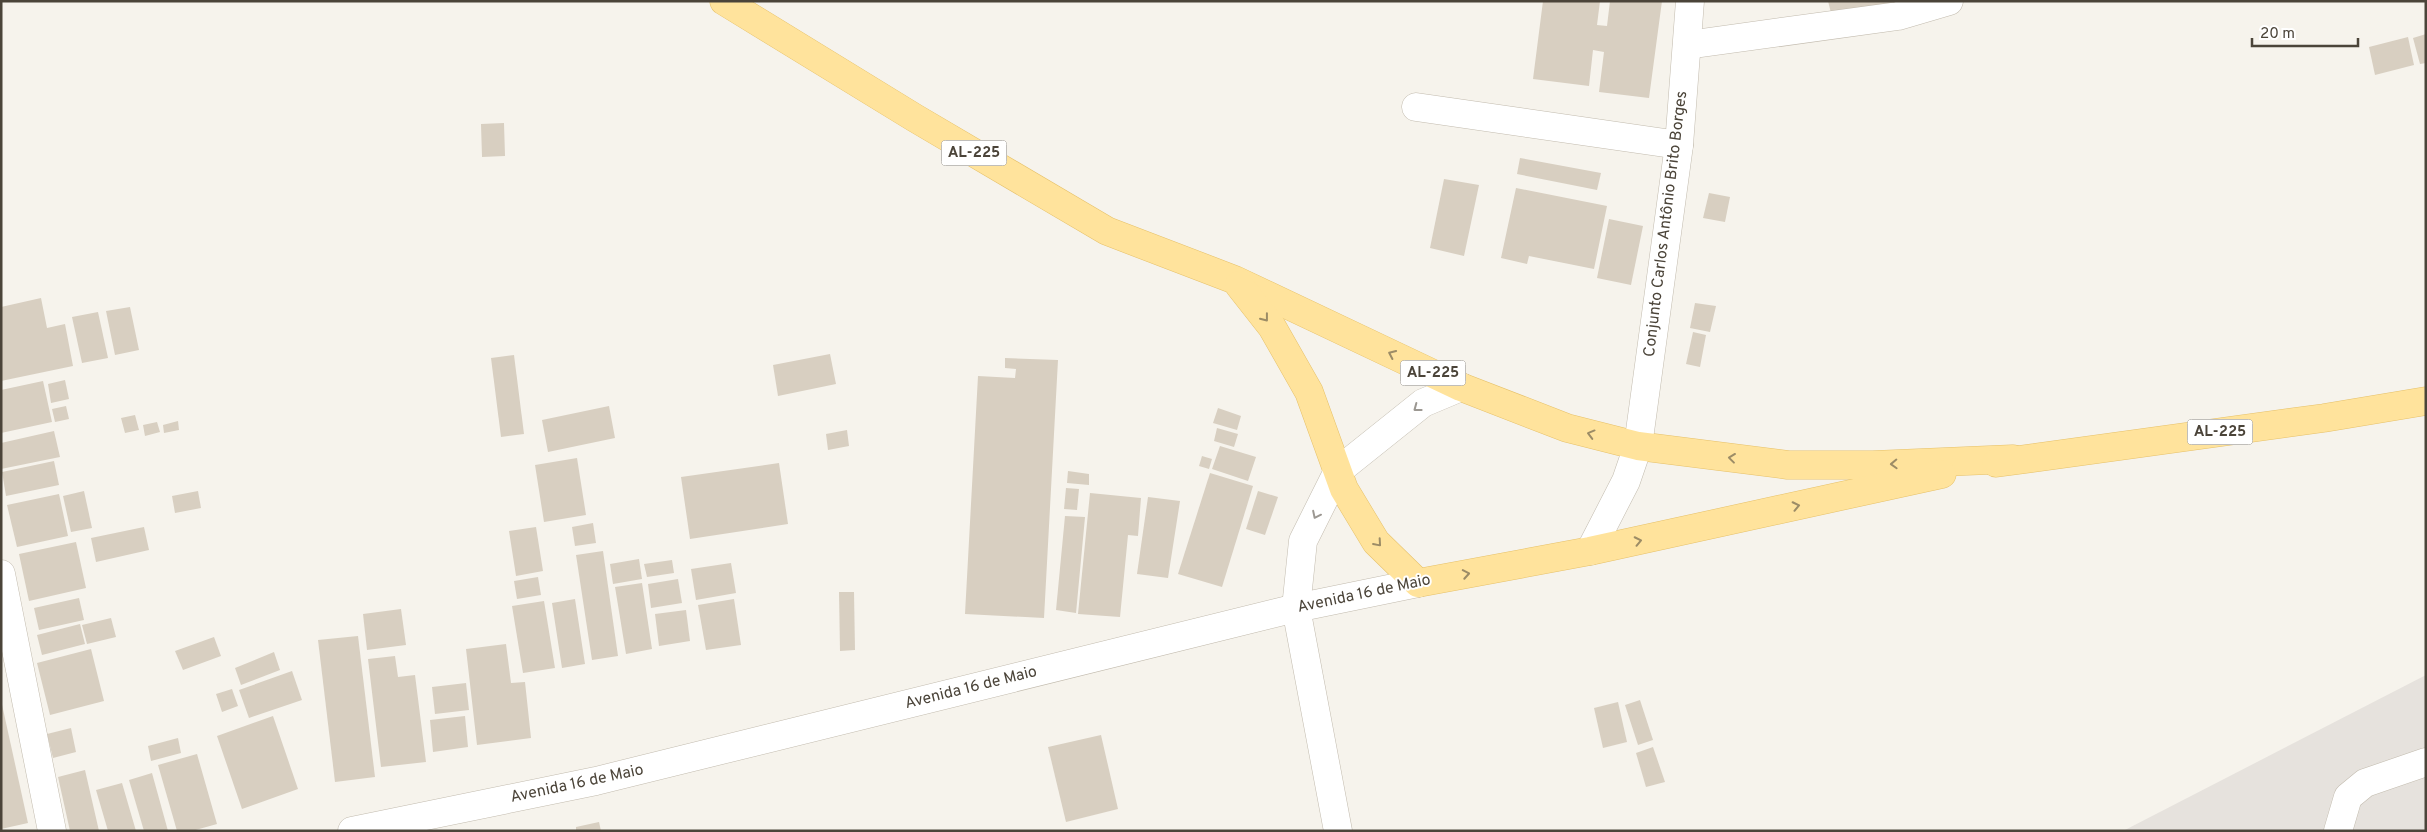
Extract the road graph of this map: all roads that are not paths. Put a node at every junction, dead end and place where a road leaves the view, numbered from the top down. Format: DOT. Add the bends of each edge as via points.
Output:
graph roads {
  1 [pos="724,1"];
  2 [pos="1690,1"];
  3 [pos="1949,1"];
  4 [pos="1687,45"];
  5 [pos="1416,107"];
  6 [pos="1679,145"];
  7 [pos="1235,280"];
  8 [pos="1461,386"];
  9 [pos="2426,400"];
  10 [pos="1638,446"];
  11 [pos="2013,459"];
  12 [pos="1338,471"];
  13 [pos="1590,551"];
  14 [pos="1,574"];
  15 [pos="1418,583"];
  16 [pos="1296,608"];
  17 [pos="2426,762"];
  18 [pos="52,831"];
  19 [pos="352,831"];
  20 [pos="1338,831"];
  21 [pos="2338,831"];
  1 -- 7 [label="main road, AL-225" via="1107,231"];
  2 -- 4 [label="street, Conjunto Carlos Antônio Brito Borges"];
  3 -- 4 [label="street" via="1898,16"];
  4 -- 6 [label="street, Conjunto Carlos Antônio Brito Borges"];
  5 -- 6 [label="street"];
  6 -- 10 [label="street, Conjunto Carlos Antônio Brito Borges"];
  8 -- 7 [label="main road, AL-225, one-way"];
  7 -- 12 [label="main road, one-way" via="1272,327 1308,392"];
  10 -- 8 [label="main road, AL-225, one-way" via="1567,428"];
  8 -- 12 [label="street, one-way" via="1423,403"];
  9 -- 11 [label="main road, AL-225" via="2324,418"];
  11 -- 10 [label="main road, AL-225, one-way" via="1788,465"];
  10 -- 13 [label="street, Conjunto Carlos Antônio Brito Borges" via="1626,481"];
  13 -- 11 [label="main road, AL-225, one-way"];
  12 -- 15 [label="main road, one-way" via="1344,489 1376,542"];
  12 -- 16 [label="street, one-way" via="1303,541"];
  15 -- 13 [label="main road, Avenida 16 de Maio, one-way"];
  14 -- 18 [label="street"];
  15 -- 16 [label="street, Avenida 16 de Maio"];
  16 -- 19 [label="street, Avenida 16 de Maio" via="596,781"];
  16 -- 20 [label="street"];
  17 -- 21 [label="street" via="2365,783 2348,797"];
}
